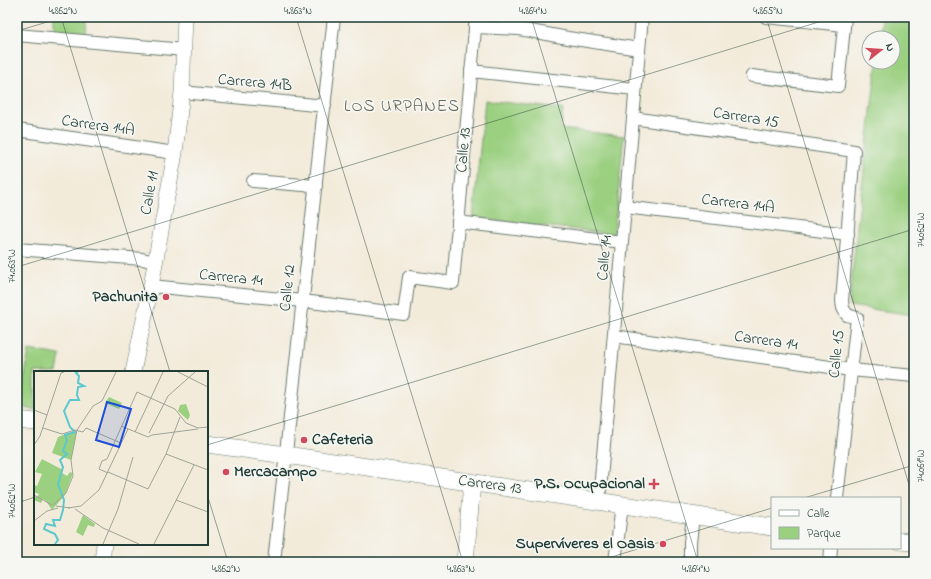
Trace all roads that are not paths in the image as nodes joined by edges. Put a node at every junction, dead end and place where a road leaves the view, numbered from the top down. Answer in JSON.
{"nodes":[{"id":1,"x":185,"y":17,"type":"edge"},
{"id":2,"x":334,"y":17,"type":"edge"},
{"id":3,"x":642,"y":17,"type":"edge"},
{"id":4,"x":766,"y":17,"type":"edge"},
{"id":5,"x":844,"y":21,"type":"edge"},
{"id":6,"x":475,"y":22,"type":"edge"},
{"id":7,"x":17,"y":35,"type":"edge"},
{"id":8,"x":639,"y":49,"type":"junction"},
{"id":9,"x":184,"y":50,"type":"junction"},
{"id":10,"x":471,"y":71,"type":"junction"},
{"id":11,"x":752,"y":76,"type":"dead end"},
{"id":12,"x":635,"y":90,"type":"junction"},
{"id":13,"x":182,"y":92,"type":"junction"},
{"id":14,"x":325,"y":106,"type":"junction"},
{"id":15,"x":633,"y":118,"type":"junction"},
{"id":16,"x":17,"y":130,"type":"edge"},
{"id":17,"x":854,"y":151,"type":"joint"},
{"id":18,"x":175,"y":153,"type":"junction"},
{"id":19,"x":253,"y":180,"type":"dead end"},
{"id":20,"x":316,"y":186,"type":"junction"},
{"id":21,"x":625,"y":207,"type":"junction"},
{"id":22,"x":458,"y":222,"type":"junction"},
{"id":23,"x":848,"y":234,"type":"junction"},
{"id":24,"x":622,"y":242,"type":"junction"},
{"id":25,"x":17,"y":249,"type":"edge"},
{"id":26,"x":156,"y":262,"type":"junction"},
{"id":27,"x":151,"y":286,"type":"junction"},
{"id":28,"x":303,"y":301,"type":"junction"},
{"id":29,"x":404,"y":314,"type":"joint"},
{"id":30,"x":614,"y":336,"type":"junction"},
{"id":31,"x":851,"y":370,"type":"junction"},
{"id":32,"x":132,"y":371,"type":"edge"},
{"id":33,"x":914,"y":376,"type":"edge"},
{"id":34,"x":17,"y":420,"type":"edge"},
{"id":35,"x":34,"y":422,"type":"edge"},
{"id":36,"x":208,"y":444,"type":"edge"},
{"id":37,"x":286,"y":455,"type":"junction"},
{"id":38,"x":472,"y":483,"type":"junction"},
{"id":39,"x":837,"y":497,"type":"edge"},
{"id":40,"x":600,"y":501,"type":"junction"},
{"id":41,"x":622,"y":504,"type":"junction"},
{"id":42,"x":693,"y":515,"type":"junction"},
{"id":43,"x":771,"y":526,"type":"edge"},
{"id":44,"x":901,"y":541,"type":"edge"},
{"id":45,"x":914,"y":542,"type":"edge"},
{"id":46,"x":104,"y":545,"type":"edge"},
{"id":47,"x":831,"y":549,"type":"edge"},
{"id":48,"x":102,"y":562,"type":"edge"},
{"id":49,"x":274,"y":562,"type":"edge"},
{"id":50,"x":465,"y":562,"type":"edge"},
{"id":51,"x":615,"y":562,"type":"edge"},
{"id":52,"x":690,"y":562,"type":"edge"},
{"id":53,"x":830,"y":562,"type":"edge"}],
"edges":[{"from":1,"to":9,"type":"street","name":"Calle 11"},
{"from":2,"to":14,"type":"street","name":"Calle 12"},
{"from":3,"to":8,"type":"street","name":"Calle 14"},
{"from":4,"to":5,"type":"street"},
{"from":5,"to":11,"type":"street"},
{"from":6,"to":8,"type":"street"},
{"from":6,"to":10,"type":"street","name":"Calle 13"},
{"from":7,"to":9,"type":"street"},
{"from":8,"to":12,"type":"street","name":"Calle 14"},
{"from":9,"to":13,"type":"street","name":"Calle 11"},
{"from":10,"to":12,"type":"street"},
{"from":10,"to":22,"type":"street","name":"Calle 13"},
{"from":12,"to":15,"type":"street","name":"Calle 14"},
{"from":13,"to":14,"type":"street","name":"Carrera 14B"},
{"from":13,"to":18,"type":"street","name":"Calle 11"},
{"from":14,"to":20,"type":"street","name":"Calle 12"},
{"from":15,"to":17,"type":"street","name":"Carrera 15"},
{"from":15,"to":21,"type":"street","name":"Calle 14"},
{"from":16,"to":18,"type":"street","name":"Carrera 14A"},
{"from":17,"to":23,"type":"street","name":"Calle 15"},
{"from":18,"to":26,"type":"street","name":"Calle 11"},
{"from":19,"to":20,"type":"street"},
{"from":20,"to":28,"type":"street","name":"Calle 12"},
{"from":21,"to":23,"type":"street","name":"Carrera 14A"},
{"from":21,"to":24,"type":"street","name":"Calle 14"},
{"from":22,"to":24,"type":"street"},
{"from":22,"to":29,"type":"street","name":"Calle 13"},
{"from":23,"to":31,"type":"street","name":"Calle 15"},
{"from":24,"to":30,"type":"street","name":"Calle 14"},
{"from":25,"to":26,"type":"street"},
{"from":26,"to":27,"type":"street","name":"Calle 11"},
{"from":27,"to":28,"type":"street","name":"Carrera 14"},
{"from":27,"to":32,"type":"street","name":"Calle 11"},
{"from":28,"to":29,"type":"street","name":"Carrera 14"},
{"from":28,"to":37,"type":"street","name":"Calle 12"},
{"from":30,"to":31,"type":"street","name":"Carrera 14"},
{"from":30,"to":40,"type":"street","name":"Calle 14"},
{"from":31,"to":33,"type":"street","name":"Carrera 14"},
{"from":31,"to":39,"type":"street","name":"Calle 15"},
{"from":34,"to":35,"type":"main road"},
{"from":36,"to":37,"type":"main road","name":"Carrera 13"},
{"from":37,"to":38,"type":"main road","name":"Carrera 13"},
{"from":37,"to":49,"type":"street","name":"Calle 12"},
{"from":38,"to":40,"type":"main road","name":"Carrera 13"},
{"from":38,"to":50,"type":"main road"},
{"from":40,"to":41,"type":"main road","name":"Carrera 13"},
{"from":41,"to":42,"type":"main road","name":"Carrera 13"},
{"from":41,"to":51,"type":"street"},
{"from":42,"to":43,"type":"main road","name":"Carrera 13"},
{"from":42,"to":52,"type":"street"},
{"from":44,"to":45,"type":"main road"},
{"from":46,"to":48,"type":"street"},
{"from":47,"to":53,"type":"street"}]}
